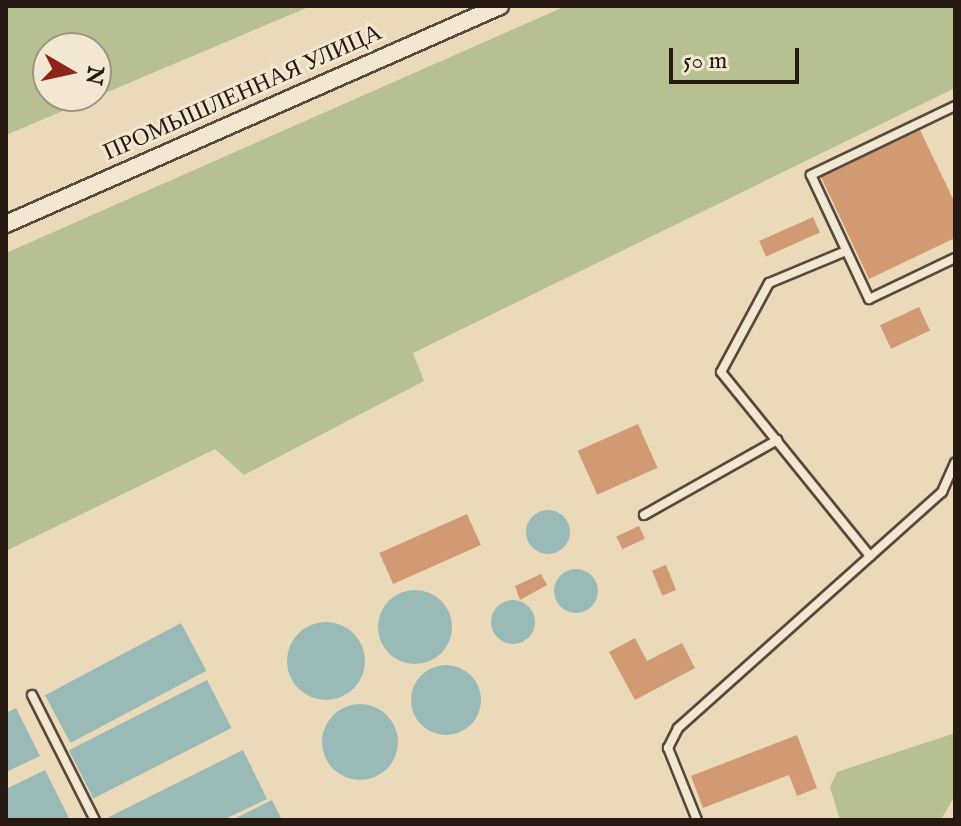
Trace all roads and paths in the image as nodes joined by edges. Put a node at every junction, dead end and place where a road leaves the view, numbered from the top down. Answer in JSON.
{"nodes":[{"id":1,"x":500,"y":6,"type":"edge"},
{"id":2,"x":955,"y":106,"type":"edge"},
{"id":3,"x":6,"y":224,"type":"edge"},
{"id":4,"x":846,"y":251,"type":"junction"},
{"id":5,"x":955,"y":258,"type":"edge"},
{"id":6,"x":777,"y":440,"type":"junction"},
{"id":7,"x":955,"y":463,"type":"edge"},
{"id":8,"x":644,"y":515,"type":"dead end"},
{"id":9,"x":870,"y":556,"type":"junction"},
{"id":10,"x":32,"y":695,"type":"dead end"},
{"id":11,"x":95,"y":820,"type":"edge"},
{"id":12,"x":697,"y":820,"type":"edge"}],
"edges":[{"from":1,"to":3,"type":"street","name":"ПРОМЫШЛЕННАЯ УЛИЦА"},
{"from":2,"to":4,"type":"lane"},
{"from":4,"to":5,"type":"lane"},
{"from":4,"to":6,"type":"lane"},
{"from":6,"to":8,"type":"lane"},
{"from":6,"to":9,"type":"lane"},
{"from":7,"to":9,"type":"lane"},
{"from":9,"to":12,"type":"lane"},
{"from":10,"to":11,"type":"lane"}]}
